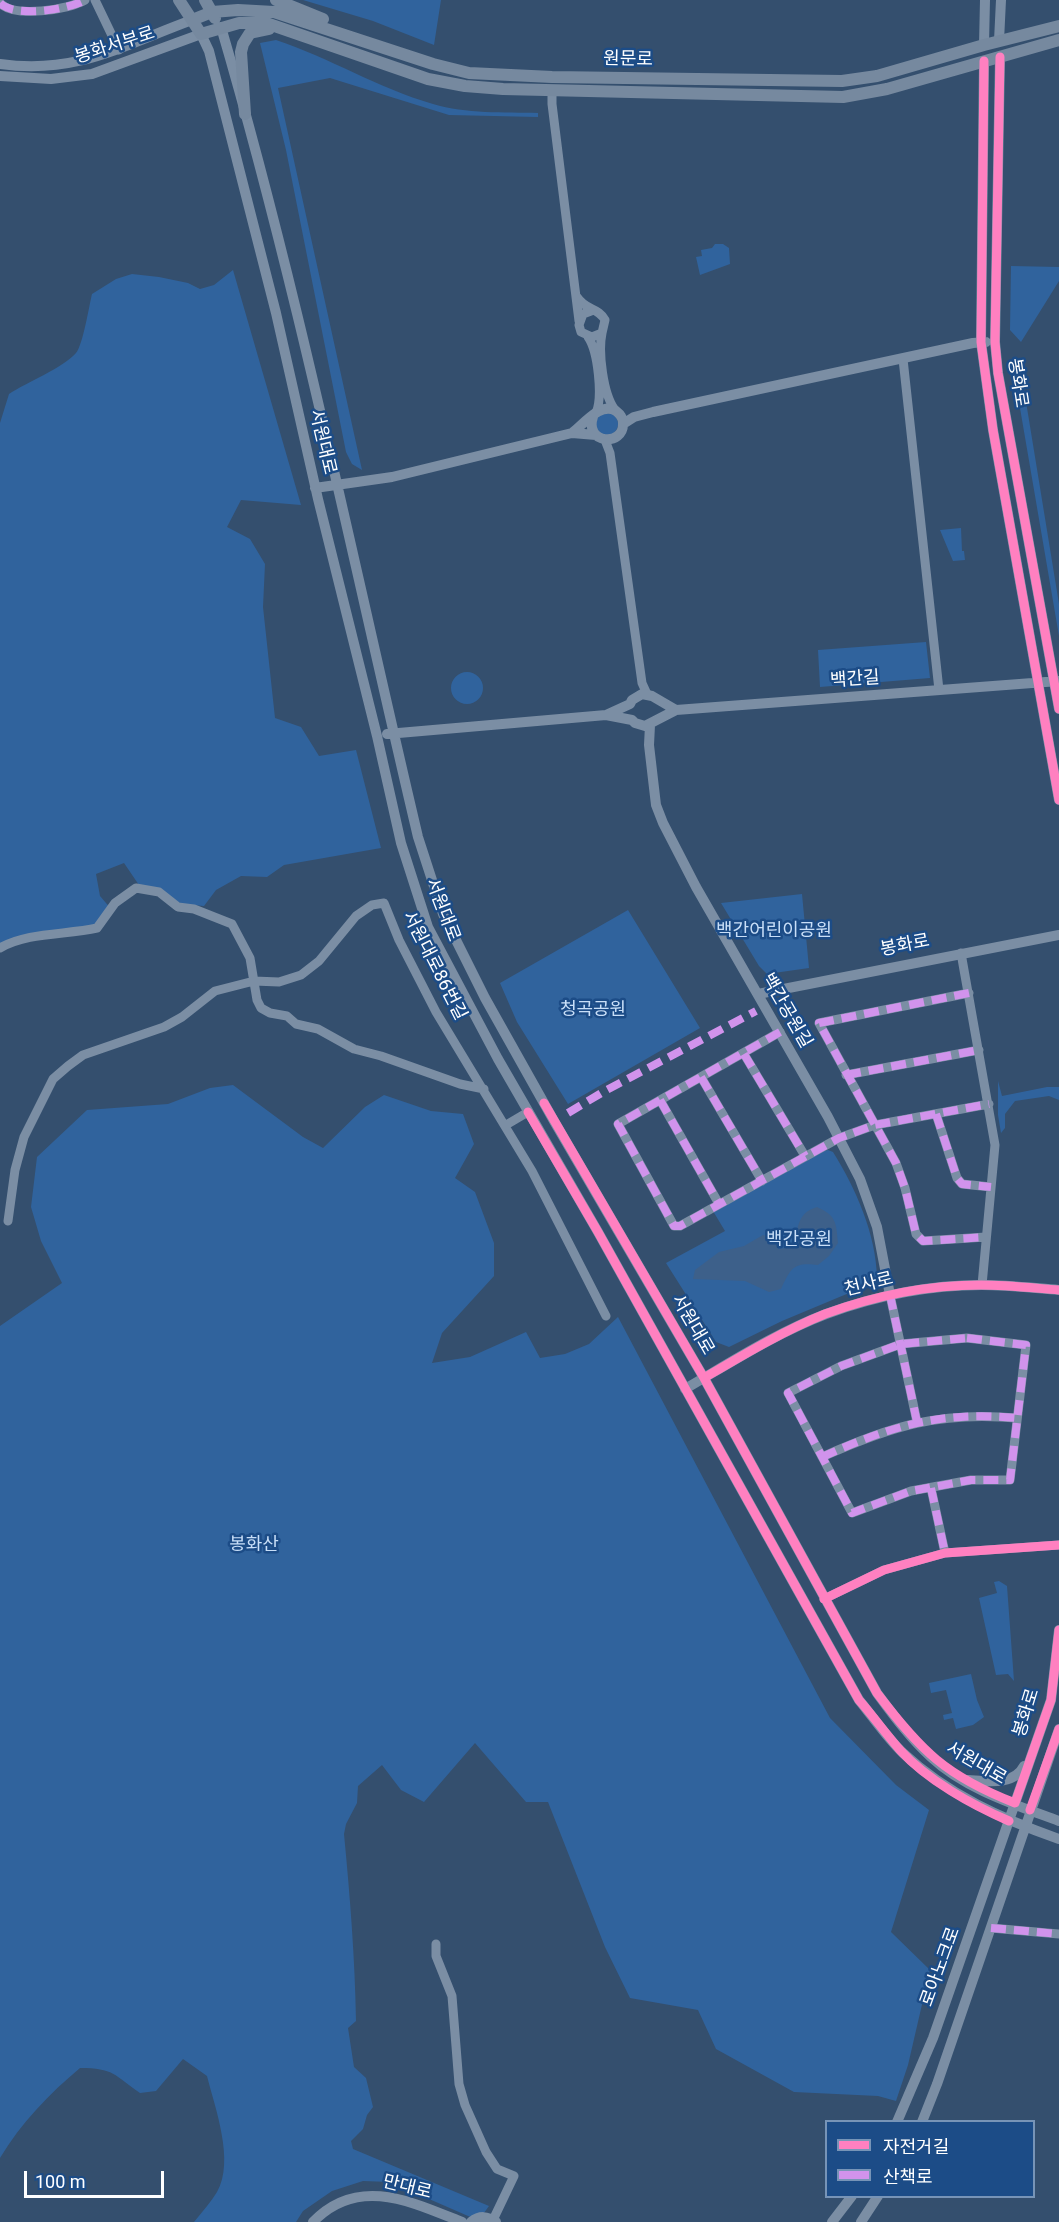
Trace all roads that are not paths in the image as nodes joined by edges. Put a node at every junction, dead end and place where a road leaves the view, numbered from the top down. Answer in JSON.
{"nodes":[{"id":1,"x":85,"y":0,"type":"edge"},
{"id":2,"x":94,"y":0,"type":"edge"},
{"id":3,"x":179,"y":0,"type":"edge"},
{"id":4,"x":205,"y":0,"type":"edge"},
{"id":5,"x":276,"y":0,"type":"edge"},
{"id":6,"x":985,"y":0,"type":"edge"},
{"id":7,"x":1001,"y":0,"type":"edge"},
{"id":8,"x":0,"y":3,"type":"edge"},
{"id":9,"x":212,"y":12,"type":"junction"},
{"id":10,"x":192,"y":20,"type":"junction"},
{"id":11,"x":1059,"y":26,"type":"edge"},
{"id":12,"x":220,"y":27,"type":"junction"},
{"id":13,"x":291,"y":31,"type":"junction"},
{"id":14,"x":201,"y":34,"type":"junction"},
{"id":15,"x":1059,"y":40,"type":"edge"},
{"id":16,"x":999,"y":41,"type":"junction"},
{"id":17,"x":984,"y":45,"type":"junction"},
{"id":18,"x":119,"y":50,"type":"junction"},
{"id":19,"x":1000,"y":57,"type":"junction"},
{"id":20,"x":984,"y":62,"type":"junction"},
{"id":21,"x":0,"y":64,"type":"edge"},
{"id":22,"x":433,"y":64,"type":"junction"},
{"id":23,"x":0,"y":76,"type":"edge"},
{"id":24,"x":552,"y":77,"type":"junction"},
{"id":25,"x":552,"y":90,"type":"junction"},
{"id":26,"x":245,"y":114,"type":"junction"},
{"id":27,"x":575,"y":289,"type":"junction"},
{"id":28,"x":591,"y":310,"type":"junction"},
{"id":29,"x":579,"y":321,"type":"junction"},
{"id":30,"x":602,"y":333,"type":"junction"},
{"id":31,"x":588,"y":337,"type":"junction"},
{"id":32,"x":981,"y":342,"type":"junction"},
{"id":33,"x":995,"y":342,"type":"junction"},
{"id":34,"x":903,"y":359,"type":"junction"},
{"id":35,"x":594,"y":415,"type":"junction"},
{"id":36,"x":619,"y":416,"type":"junction"},
{"id":37,"x":572,"y":433,"type":"junction"},
{"id":38,"x":605,"y":438,"type":"junction"},
{"id":39,"x":337,"y":485,"type":"junction"},
{"id":40,"x":315,"y":488,"type":"junction"},
{"id":41,"x":1056,"y":681,"type":"edge"},
{"id":42,"x":1037,"y":683,"type":"junction"},
{"id":43,"x":939,"y":690,"type":"junction"},
{"id":44,"x":642,"y":698,"type":"junction"},
{"id":45,"x":1059,"y":709,"type":"edge"},
{"id":46,"x":676,"y":710,"type":"junction"},
{"id":47,"x":606,"y":715,"type":"junction"},
{"id":48,"x":645,"y":722,"type":"junction"},
{"id":49,"x":393,"y":733,"type":"junction"},
{"id":50,"x":377,"y":736,"type":"junction"},
{"id":51,"x":1059,"y":801,"type":"edge"},
{"id":52,"x":1059,"y":935,"type":"edge"},
{"id":53,"x":0,"y":948,"type":"edge"},
{"id":54,"x":961,"y":953,"type":"junction"},
{"id":55,"x":254,"y":981,"type":"junction"},
{"id":56,"x":969,"y":993,"type":"junction"},
{"id":57,"x":758,"y":994,"type":"junction"},
{"id":58,"x":780,"y":1032,"type":"junction"},
{"id":59,"x":979,"y":1050,"type":"junction"},
{"id":60,"x":744,"y":1054,"type":"junction"},
{"id":61,"x":846,"y":1075,"type":"junction"},
{"id":62,"x":701,"y":1077,"type":"junction"},
{"id":63,"x":484,"y":1089,"type":"junction"},
{"id":64,"x":660,"y":1100,"type":"junction"},
{"id":65,"x":544,"y":1103,"type":"junction"},
{"id":66,"x":989,"y":1104,"type":"junction"},
{"id":67,"x":528,"y":1112,"type":"junction"},
{"id":68,"x":936,"y":1114,"type":"junction"},
{"id":69,"x":506,"y":1125,"type":"junction"},
{"id":70,"x":875,"y":1125,"type":"junction"},
{"id":71,"x":839,"y":1138,"type":"junction"},
{"id":72,"x":805,"y":1156,"type":"junction"},
{"id":73,"x":762,"y":1181,"type":"junction"},
{"id":74,"x":991,"y":1187,"type":"junction"},
{"id":75,"x":719,"y":1203,"type":"junction"},
{"id":76,"x":8,"y":1221,"type":"dead end"},
{"id":77,"x":986,"y":1237,"type":"junction"},
{"id":78,"x":982,"y":1285,"type":"junction"},
{"id":79,"x":1059,"y":1290,"type":"edge"},
{"id":80,"x":890,"y":1295,"type":"junction"},
{"id":81,"x":606,"y":1316,"type":"dead end"},
{"id":82,"x":901,"y":1344,"type":"junction"},
{"id":83,"x":704,"y":1378,"type":"junction"},
{"id":84,"x":685,"y":1389,"type":"junction"},
{"id":85,"x":1017,"y":1418,"type":"junction"},
{"id":86,"x":917,"y":1422,"type":"junction"},
{"id":87,"x":822,"y":1458,"type":"junction"},
{"id":88,"x":930,"y":1488,"type":"junction"},
{"id":89,"x":1059,"y":1545,"type":"edge"},
{"id":90,"x":945,"y":1553,"type":"junction"},
{"id":91,"x":824,"y":1599,"type":"junction"},
{"id":92,"x":1059,"y":1630,"type":"edge"},
{"id":93,"x":1059,"y":1729,"type":"edge"},
{"id":94,"x":1034,"y":1747,"type":"junction"},
{"id":95,"x":961,"y":1779,"type":"junction"},
{"id":96,"x":1015,"y":1803,"type":"junction"},
{"id":97,"x":1030,"y":1810,"type":"junction"},
{"id":98,"x":1009,"y":1821,"type":"junction"},
{"id":99,"x":1059,"y":1821,"type":"edge"},
{"id":100,"x":1025,"y":1826,"type":"junction"},
{"id":101,"x":1059,"y":1839,"type":"edge"},
{"id":102,"x":991,"y":1928,"type":"junction"},
{"id":103,"x":1059,"y":1934,"type":"edge"},
{"id":104,"x":436,"y":1944,"type":"dead end"},
{"id":105,"x":933,"y":2038,"type":"junction"},
{"id":106,"x":952,"y":2042,"type":"junction"},
{"id":107,"x":897,"y":2120,"type":"edge"},
{"id":108,"x":922,"y":2120,"type":"edge"},
{"id":109,"x":850,"y":2198,"type":"edge"},
{"id":110,"x":877,"y":2198,"type":"edge"},
{"id":111,"x":494,"y":2221,"type":"edge"},
{"id":112,"x":313,"y":2222,"type":"edge"},
{"id":113,"x":462,"y":2222,"type":"edge"},
{"id":114,"x":471,"y":2222,"type":"edge"},
{"id":115,"x":832,"y":2222,"type":"edge"},
{"id":116,"x":861,"y":2222,"type":"edge"}],
"edges":[{"from":1,"to":8,"type":"street"},
{"from":2,"to":18,"type":"street"},
{"from":3,"to":10,"type":"main road"},
{"from":4,"to":9,"type":"main road"},
{"from":5,"to":22,"type":"main road"},
{"from":6,"to":17,"type":"street","name":"봉화로"},
{"from":7,"to":16,"type":"street"},
{"from":9,"to":10,"type":"main road","name":"원문로"},
{"from":9,"to":12,"type":"main road"},
{"from":9,"to":22,"type":"main road","name":"원문로"},
{"from":10,"to":14,"type":"main road"},
{"from":10,"to":18,"type":"street","name":"봉화서부로"},
{"from":11,"to":16,"type":"main road","name":"원문로"},
{"from":12,"to":13,"type":"main road","name":"원문로"},
{"from":12,"to":14,"type":"main road","name":"원문로"},
{"from":12,"to":26,"type":"street","name":"서원대로"},
{"from":13,"to":25,"type":"main road","name":"원문로"},
{"from":13,"to":26,"type":"main road"},
{"from":14,"to":23,"type":"street","name":"봉화서부로"},
{"from":14,"to":40,"type":"street","name":"서원대로"},
{"from":15,"to":19,"type":"main road","name":"원문로"},
{"from":16,"to":17,"type":"main road","name":"원문로"},
{"from":16,"to":19,"type":"main road"},
{"from":17,"to":20,"type":"main road","name":"봉화로"},
{"from":17,"to":24,"type":"main road","name":"원문로"},
{"from":18,"to":21,"type":"street","name":"봉화서부로"},
{"from":19,"to":20,"type":"main road","name":"원문로"},
{"from":19,"to":33,"type":"street","name":"봉화로"},
{"from":20,"to":25,"type":"main road","name":"원문로"},
{"from":20,"to":32,"type":"street","name":"봉화로"},
{"from":22,"to":24,"type":"main road","name":"원문로"},
{"from":24,"to":25,"type":"main road"},
{"from":25,"to":27,"type":"street"},
{"from":26,"to":39,"type":"street","name":"서원대로"},
{"from":27,"to":28,"type":"street"},
{"from":27,"to":29,"type":"street"},
{"from":28,"to":29,"type":"street"},
{"from":28,"to":30,"type":"street"},
{"from":29,"to":31,"type":"street"},
{"from":30,"to":31,"type":"street"},
{"from":30,"to":36,"type":"street"},
{"from":31,"to":35,"type":"street"},
{"from":32,"to":33,"type":"street"},
{"from":32,"to":34,"type":"street"},
{"from":32,"to":42,"type":"street","name":"봉화로"},
{"from":33,"to":41,"type":"street","name":"봉화로"},
{"from":34,"to":36,"type":"street"},
{"from":34,"to":43,"type":"street"},
{"from":35,"to":36,"type":"street"},
{"from":35,"to":37,"type":"street"},
{"from":35,"to":38,"type":"street"},
{"from":36,"to":38,"type":"street"},
{"from":37,"to":38,"type":"street"},
{"from":37,"to":39,"type":"street","name":"서원대로"},
{"from":38,"to":44,"type":"street"},
{"from":39,"to":40,"type":"street"},
{"from":39,"to":49,"type":"street","name":"서원대로"},
{"from":40,"to":50,"type":"street","name":"서원대로"},
{"from":41,"to":42,"type":"street","name":"백간길"},
{"from":41,"to":45,"type":"street","name":"봉화로"},
{"from":42,"to":43,"type":"street","name":"백간길"},
{"from":42,"to":51,"type":"street","name":"봉화로"},
{"from":43,"to":46,"type":"street","name":"백간길"},
{"from":44,"to":46,"type":"street"},
{"from":44,"to":47,"type":"street"},
{"from":44,"to":48,"type":"street"},
{"from":44,"to":48,"type":"street"},
{"from":46,"to":48,"type":"street"},
{"from":47,"to":48,"type":"street"},
{"from":47,"to":49,"type":"street"},
{"from":48,"to":57,"type":"street","name":"백간공원길"},
{"from":49,"to":50,"type":"street"},
{"from":49,"to":65,"type":"street","name":"서원대로"},
{"from":50,"to":67,"type":"street","name":"서원대로"},
{"from":52,"to":54,"type":"street","name":"봉화로"},
{"from":53,"to":55,"type":"street"},
{"from":54,"to":56,"type":"street"},
{"from":54,"to":57,"type":"street","name":"봉화로"},
{"from":55,"to":63,"type":"street"},
{"from":55,"to":63,"type":"street","name":"서원대로86번길"},
{"from":55,"to":76,"type":"street","name":"서원대로86번길"},
{"from":56,"to":59,"type":"street"},
{"from":56,"to":61,"type":"street"},
{"from":57,"to":58,"type":"street","name":"백간공원길"},
{"from":58,"to":60,"type":"street"},
{"from":58,"to":71,"type":"street","name":"백간공원길"},
{"from":59,"to":61,"type":"street"},
{"from":59,"to":66,"type":"street"},
{"from":60,"to":62,"type":"street"},
{"from":60,"to":72,"type":"street"},
{"from":61,"to":70,"type":"street"},
{"from":62,"to":64,"type":"street"},
{"from":62,"to":73,"type":"street"},
{"from":63,"to":69,"type":"street","name":"서원대로86번길"},
{"from":64,"to":75,"type":"street"},
{"from":64,"to":75,"type":"street"},
{"from":65,"to":67,"type":"street"},
{"from":65,"to":83,"type":"street","name":"서원대로"},
{"from":66,"to":68,"type":"street"},
{"from":66,"to":74,"type":"street"},
{"from":67,"to":69,"type":"street"},
{"from":67,"to":84,"type":"street","name":"서원대로"},
{"from":68,"to":70,"type":"street"},
{"from":68,"to":74,"type":"street"},
{"from":69,"to":81,"type":"street","name":"서원대로86번길"},
{"from":70,"to":71,"type":"street"},
{"from":70,"to":77,"type":"street"},
{"from":71,"to":72,"type":"street"},
{"from":71,"to":80,"type":"street","name":"백간공원길"},
{"from":72,"to":73,"type":"street"},
{"from":73,"to":75,"type":"street"},
{"from":74,"to":77,"type":"street"},
{"from":77,"to":78,"type":"street"},
{"from":78,"to":79,"type":"street","name":"천사로"},
{"from":78,"to":80,"type":"street","name":"천사로"},
{"from":80,"to":82,"type":"street"},
{"from":80,"to":83,"type":"street","name":"천사로"},
{"from":82,"to":85,"type":"street"},
{"from":82,"to":86,"type":"street"},
{"from":82,"to":87,"type":"street"},
{"from":83,"to":84,"type":"street","name":"천사로"},
{"from":83,"to":91,"type":"street","name":"서원대로"},
{"from":84,"to":98,"type":"street","name":"서원대로"},
{"from":85,"to":86,"type":"street"},
{"from":85,"to":88,"type":"street"},
{"from":86,"to":87,"type":"street"},
{"from":87,"to":88,"type":"street"},
{"from":88,"to":90,"type":"street"},
{"from":89,"to":90,"type":"street"},
{"from":90,"to":91,"type":"street"},
{"from":91,"to":95,"type":"street","name":"서원대로"},
{"from":92,"to":94,"type":"street","name":"봉화로"},
{"from":93,"to":97,"type":"street","name":"봉화로"},
{"from":94,"to":95,"type":"street"},
{"from":94,"to":96,"type":"street","name":"봉화로"},
{"from":95,"to":96,"type":"street","name":"서원대로"},
{"from":96,"to":97,"type":"street","name":"서원대로"},
{"from":96,"to":98,"type":"street","name":"봉화로"},
{"from":97,"to":99,"type":"street"},
{"from":97,"to":100,"type":"street","name":"봉화로"},
{"from":98,"to":100,"type":"street","name":"서원대로"},
{"from":98,"to":105,"type":"street","name":"로아노크로"},
{"from":100,"to":101,"type":"street"},
{"from":100,"to":102,"type":"street","name":"로아노크로"},
{"from":102,"to":103,"type":"street"},
{"from":102,"to":106,"type":"street","name":"로아노크로"},
{"from":104,"to":111,"type":"street"},
{"from":105,"to":106,"type":"street"},
{"from":105,"to":107,"type":"street","name":"로아노크로"},
{"from":106,"to":108,"type":"street","name":"로아노크로"},
{"from":109,"to":115,"type":"street"},
{"from":110,"to":116,"type":"street"},
{"from":111,"to":114,"type":"street"},
{"from":112,"to":113,"type":"street","name":"만대로"}]}
